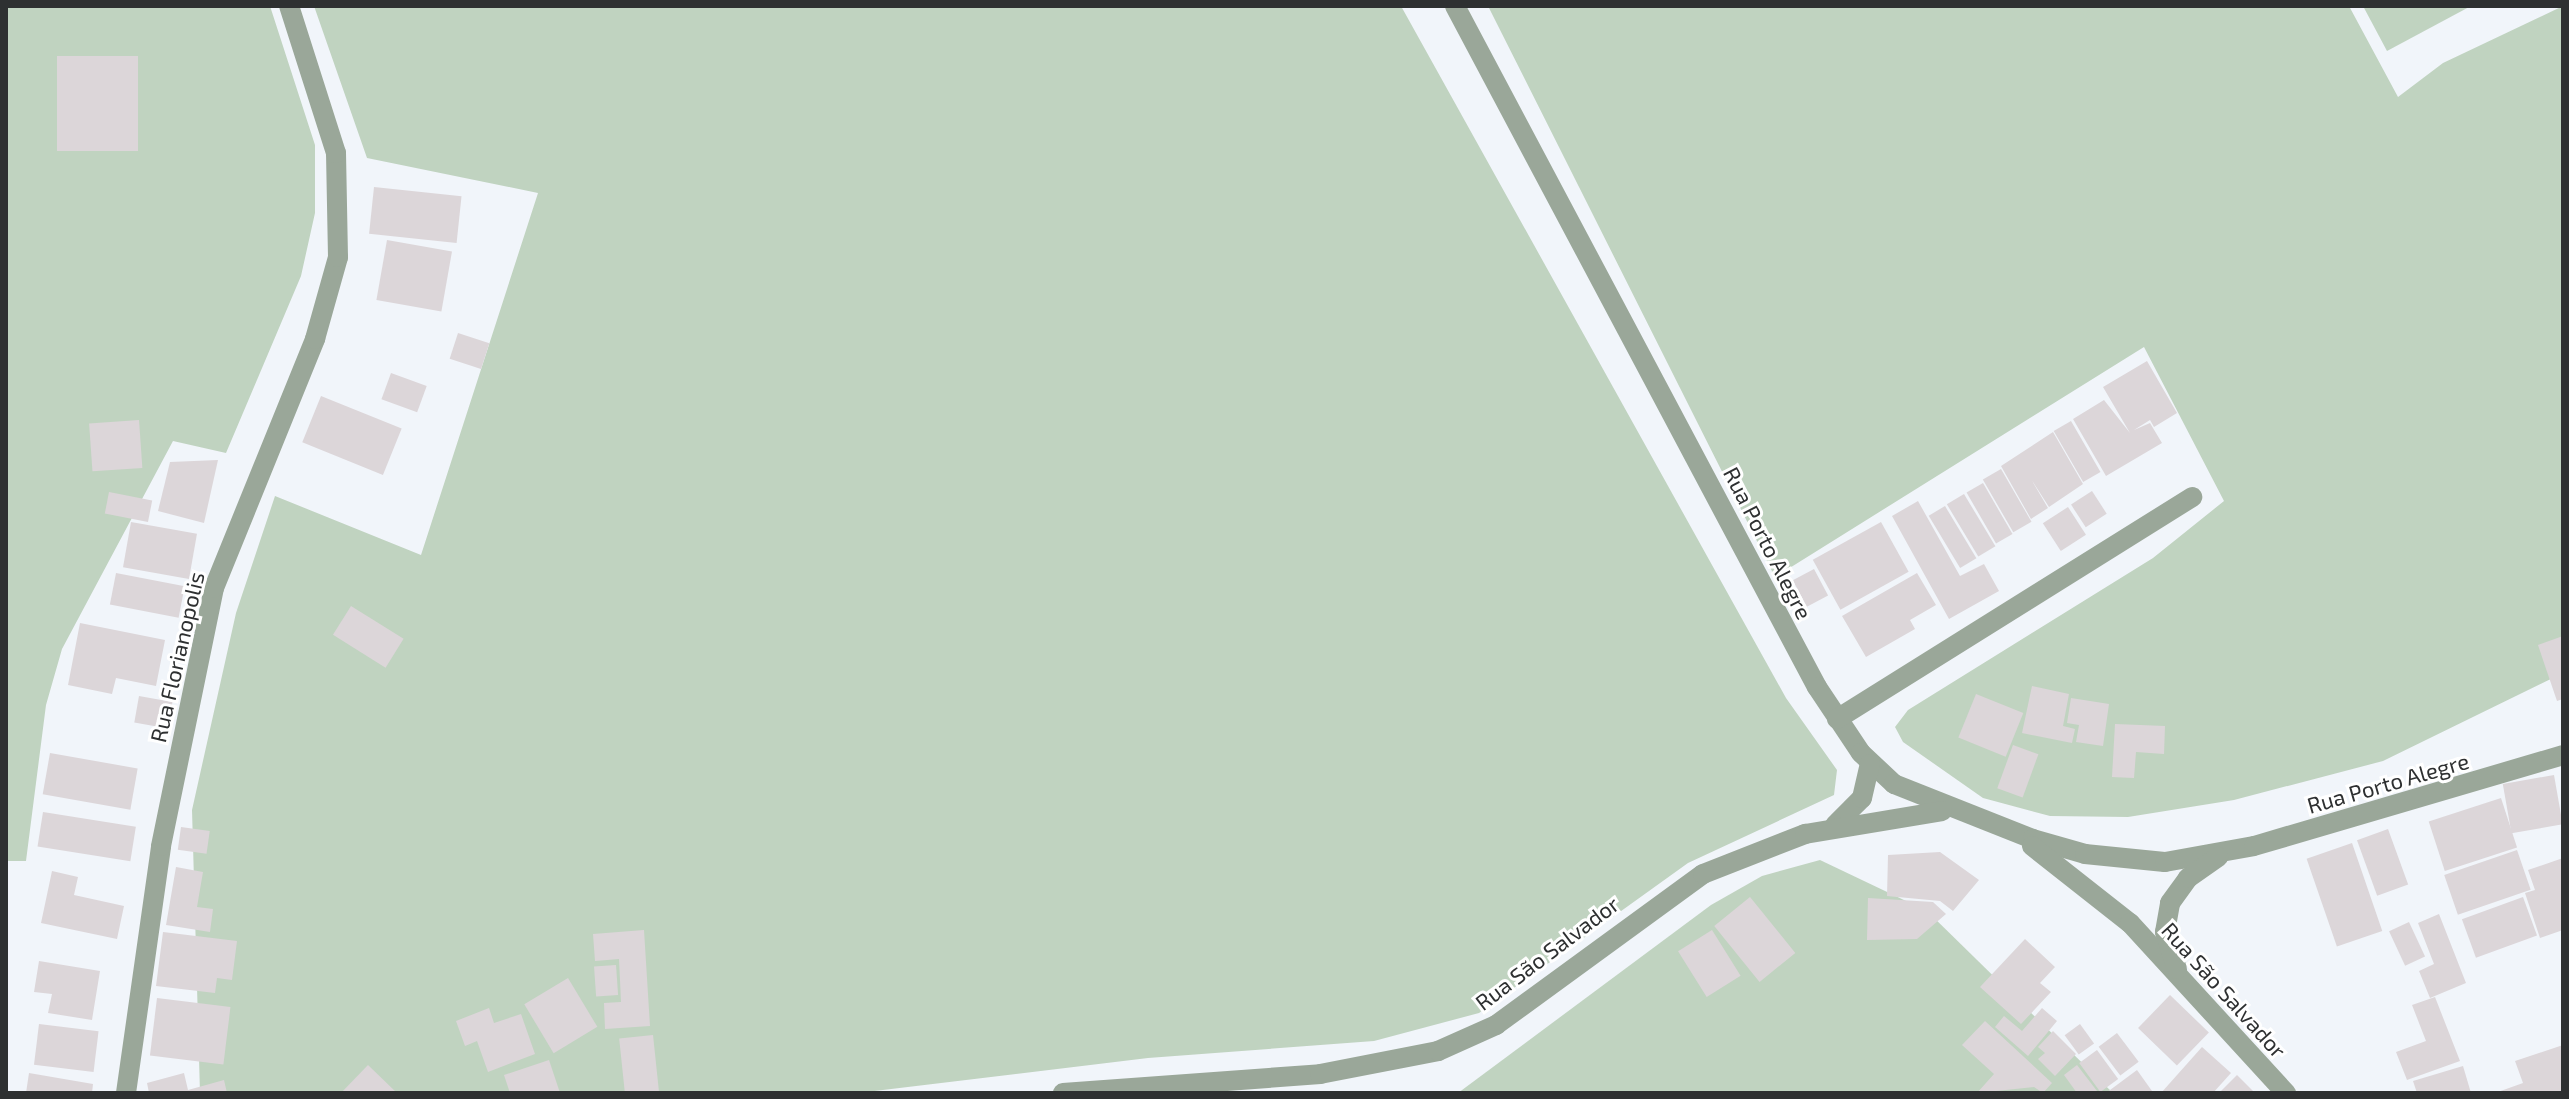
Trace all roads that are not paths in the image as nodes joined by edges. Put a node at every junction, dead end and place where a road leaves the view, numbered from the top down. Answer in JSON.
{"nodes":[{"id":1,"x":289,"y":6,"type":"edge"},
{"id":2,"x":1455,"y":6,"type":"edge"},
{"id":3,"x":2192,"y":497,"type":"dead end"},
{"id":4,"x":1837,"y":719,"type":"junction"},
{"id":5,"x":2563,"y":755,"type":"edge"},
{"id":6,"x":1870,"y":764,"type":"junction"},
{"id":7,"x":1950,"y":811,"type":"junction"},
{"id":8,"x":1831,"y":827,"type":"junction"},
{"id":9,"x":2011,"y":832,"type":"junction"},
{"id":10,"x":2226,"y":853,"type":"junction"},
{"id":11,"x":2179,"y":976,"type":"junction"},
{"id":12,"x":126,"y":1093,"type":"edge"},
{"id":13,"x":1063,"y":1093,"type":"edge"},
{"id":14,"x":2286,"y":1093,"type":"edge"}],
"edges":[{"from":1,"to":12,"type":"street","name":"Rua Florianopolis"},
{"from":2,"to":4,"type":"street","name":"Rua Porto Alegre"},
{"from":3,"to":4,"type":"street"},
{"from":4,"to":6,"type":"street","name":"Rua Porto Alegre"},
{"from":5,"to":10,"type":"street","name":"Rua Porto Alegre"},
{"from":6,"to":7,"type":"street","name":"Rua Porto Alegre"},
{"from":6,"to":8,"type":"street"},
{"from":7,"to":8,"type":"street","name":"Rua São Salvador"},
{"from":7,"to":9,"type":"street","name":"Rua Porto Alegre"},
{"from":8,"to":13,"type":"street","name":"Rua São Salvador"},
{"from":9,"to":10,"type":"street","name":"Rua Porto Alegre"},
{"from":9,"to":11,"type":"street","name":"Rua São Salvador"},
{"from":10,"to":11,"type":"street","name":"Rua Porto Alegre"},
{"from":11,"to":14,"type":"street","name":"Rua São Salvador"}]}
